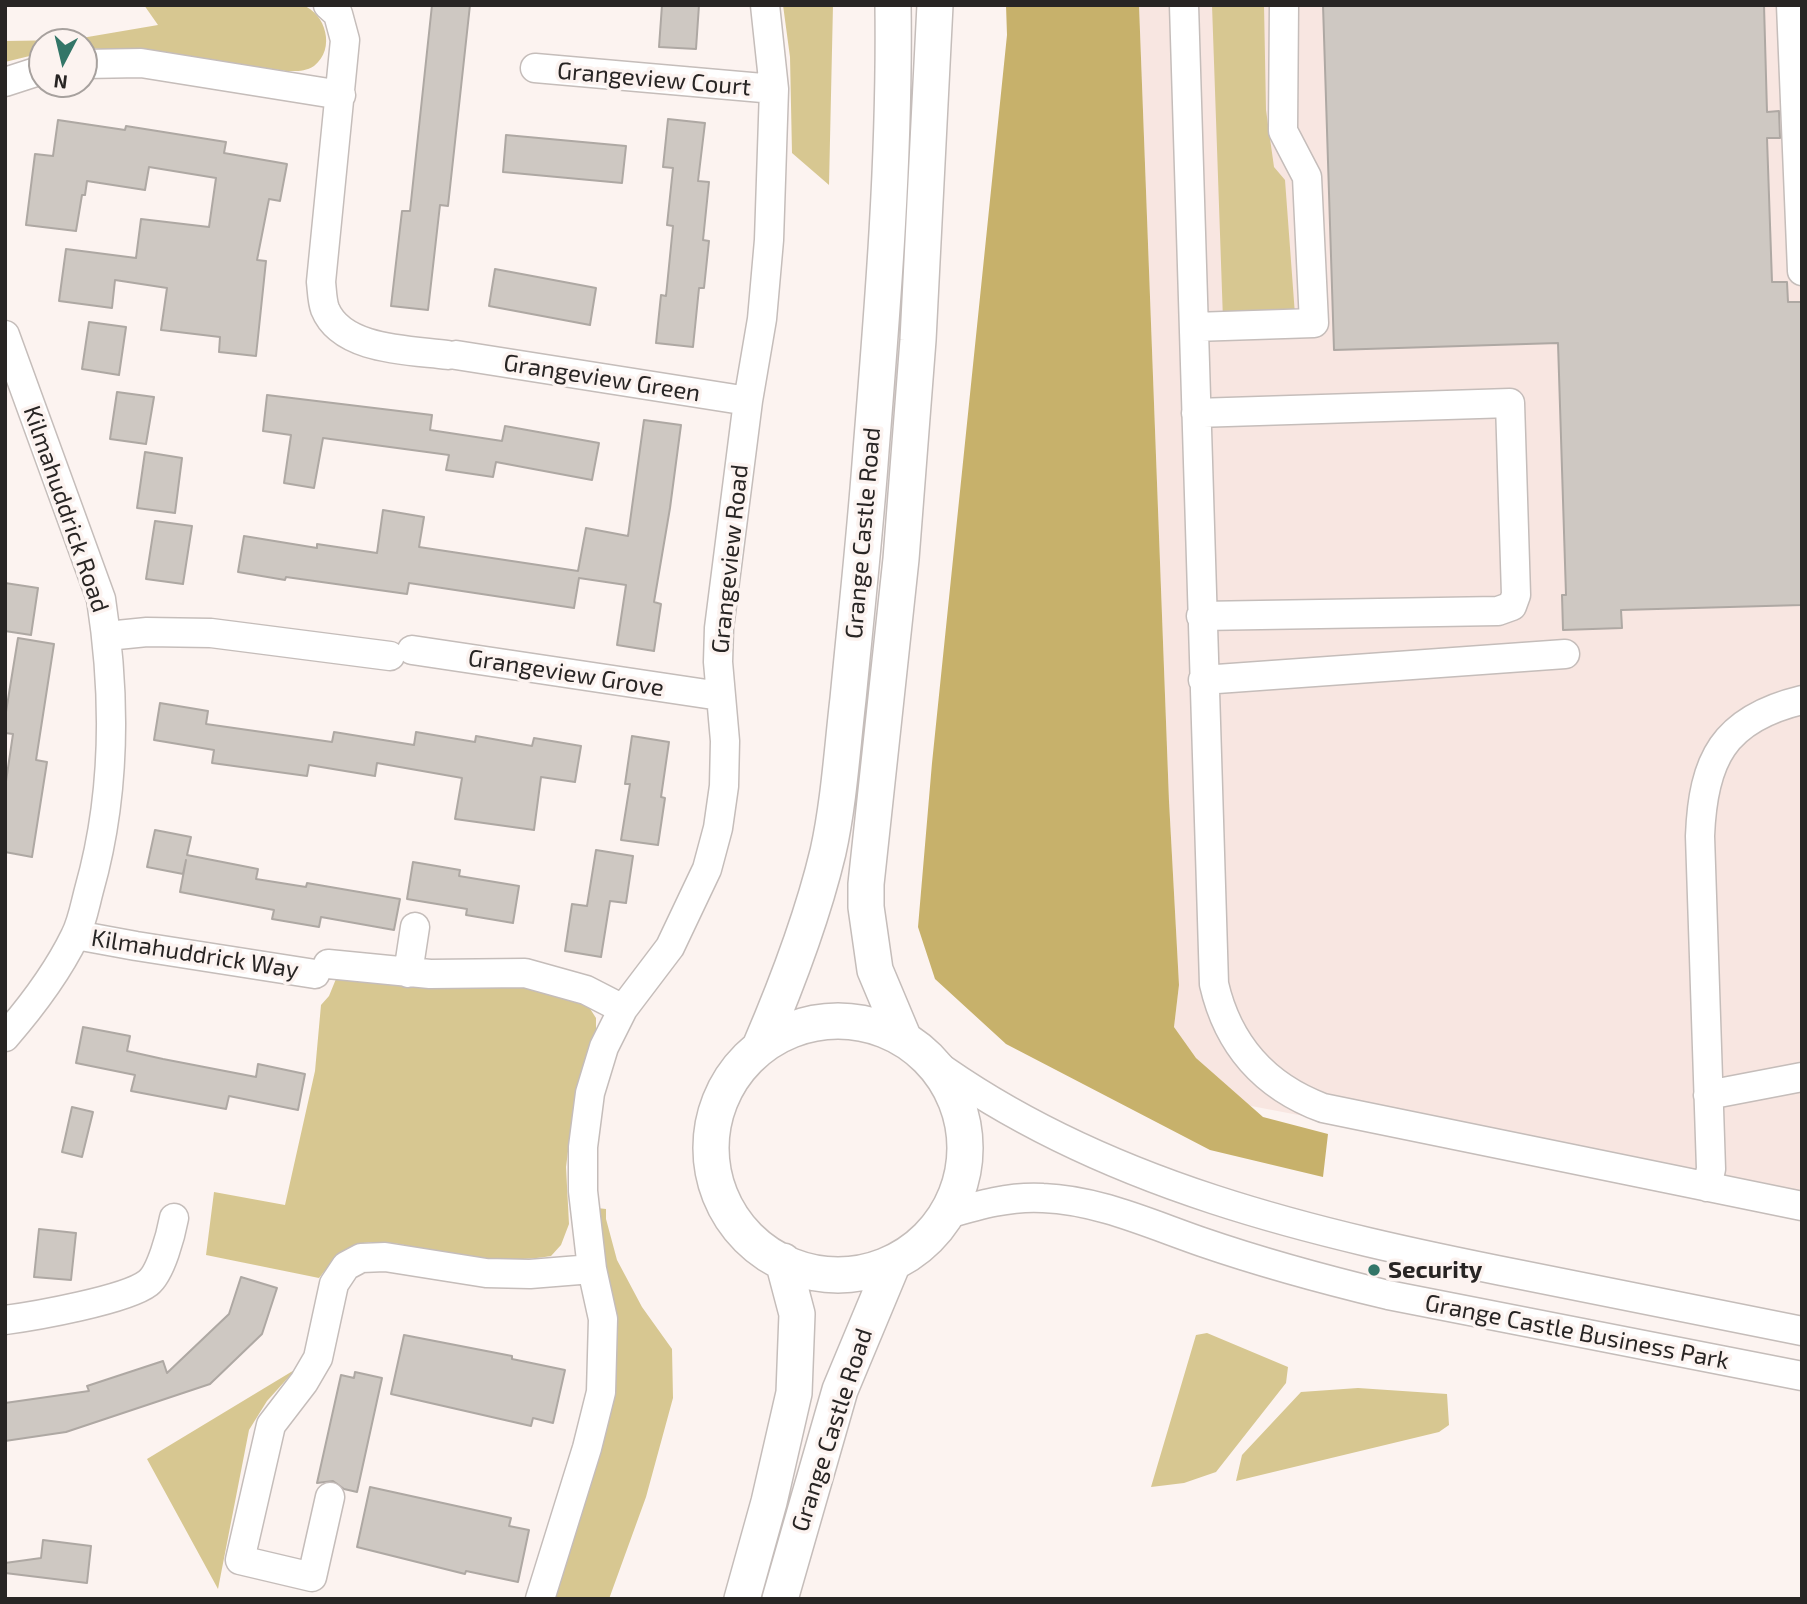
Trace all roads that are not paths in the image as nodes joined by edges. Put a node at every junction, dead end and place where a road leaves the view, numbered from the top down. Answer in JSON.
{"nodes":[{"id":1,"x":328,"y":5,"type":"edge"},
{"id":2,"x":765,"y":5,"type":"edge"},
{"id":3,"x":893,"y":5,"type":"edge"},
{"id":4,"x":935,"y":5,"type":"edge"},
{"id":5,"x":1184,"y":5,"type":"edge"},
{"id":6,"x":1284,"y":5,"type":"edge"},
{"id":7,"x":1791,"y":5,"type":"edge"},
{"id":8,"x":98,"y":64,"type":"edge"},
{"id":9,"x":535,"y":68,"type":"dead end"},
{"id":10,"x":28,"y":75,"type":"edge"},
{"id":11,"x":5,"y":82,"type":"edge"},
{"id":12,"x":774,"y":89,"type":"junction"},
{"id":13,"x":341,"y":95,"type":"junction"},
{"id":14,"x":1799,"y":148,"type":"edge"},
{"id":15,"x":1800,"y":210,"type":"edge"},
{"id":16,"x":1802,"y":271,"type":"edge"},
{"id":17,"x":1194,"y":327,"type":"junction"},
{"id":18,"x":5,"y":335,"type":"edge"},
{"id":19,"x":748,"y":401,"type":"junction"},
{"id":20,"x":1196,"y":413,"type":"junction"},
{"id":21,"x":1201,"y":616,"type":"junction"},
{"id":22,"x":107,"y":636,"type":"junction"},
{"id":23,"x":1565,"y":654,"type":"dead end"},
{"id":24,"x":1203,"y":680,"type":"junction"},
{"id":25,"x":720,"y":696,"type":"junction"},
{"id":26,"x":1802,"y":700,"type":"edge"},
{"id":27,"x":415,"y":927,"type":"dead end"},
{"id":28,"x":76,"y":935,"type":"junction"},
{"id":29,"x":408,"y":973,"type":"junction"},
{"id":30,"x":623,"y":1009,"type":"junction"},
{"id":31,"x":5,"y":1037,"type":"edge"},
{"id":32,"x":760,"y":1047,"type":"junction"},
{"id":33,"x":917,"y":1050,"type":"junction"},
{"id":34,"x":1802,"y":1077,"type":"edge"},
{"id":35,"x":1708,"y":1095,"type":"junction"},
{"id":36,"x":1707,"y":1187,"type":"junction"},
{"id":37,"x":1802,"y":1206,"type":"edge"},
{"id":38,"x":948,"y":1214,"type":"junction"},
{"id":39,"x":174,"y":1218,"type":"dead end"},
{"id":40,"x":783,"y":1261,"type":"junction"},
{"id":41,"x":893,"y":1264,"type":"junction"},
{"id":42,"x":592,"y":1269,"type":"junction"},
{"id":43,"x":5,"y":1320,"type":"edge"},
{"id":44,"x":1802,"y":1331,"type":"edge"},
{"id":45,"x":1802,"y":1376,"type":"edge"},
{"id":46,"x":330,"y":1497,"type":"dead end"},
{"id":47,"x":540,"y":1599,"type":"edge"},
{"id":48,"x":742,"y":1599,"type":"edge"},
{"id":49,"x":780,"y":1599,"type":"edge"}],
"edges":[{"from":1,"to":13,"type":"street","name":"Grangeview Green"},
{"from":2,"to":12,"type":"street","name":"Grangeview Road"},
{"from":3,"to":32,"type":"main road","name":"Grange Castle Road"},
{"from":4,"to":33,"type":"main road","name":"Grange Castle Road"},
{"from":5,"to":17,"type":"street"},
{"from":6,"to":17,"type":"street"},
{"from":7,"to":14,"type":"street"},
{"from":8,"to":13,"type":"street"},
{"from":9,"to":12,"type":"street","name":"Grangeview Court"},
{"from":10,"to":11,"type":"street"},
{"from":12,"to":19,"type":"street","name":"Grangeview Road"},
{"from":13,"to":19,"type":"street","name":"Grangeview Green"},
{"from":14,"to":15,"type":"street"},
{"from":15,"to":16,"type":"street"},
{"from":17,"to":20,"type":"street"},
{"from":18,"to":22,"type":"street","name":"Kilmahuddrick Road"},
{"from":19,"to":25,"type":"street","name":"Grangeview Road"},
{"from":20,"to":21,"type":"street"},
{"from":20,"to":21,"type":"street"},
{"from":21,"to":24,"type":"street"},
{"from":22,"to":25,"type":"street","name":"Grangeview Grove"},
{"from":22,"to":28,"type":"street","name":"Kilmahuddrick Road"},
{"from":23,"to":24,"type":"street"},
{"from":24,"to":36,"type":"street"},
{"from":25,"to":30,"type":"street","name":"Grangeview Road"},
{"from":26,"to":35,"type":"street"},
{"from":27,"to":29,"type":"street"},
{"from":28,"to":29,"type":"street","name":"Kilmahuddrick Way"},
{"from":28,"to":31,"type":"street","name":"Kilmahuddrick Road"},
{"from":29,"to":30,"type":"street","name":"Kilmahuddrick Way"},
{"from":30,"to":42,"type":"street","name":"Grangeview Road"},
{"from":32,"to":33,"type":"main road","name":"Grange Castle Road"},
{"from":32,"to":40,"type":"main road","name":"Grange Castle Road"},
{"from":33,"to":38,"type":"main road","name":"Grange Castle Road"},
{"from":33,"to":44,"type":"street","name":"Grange Castle Business Park"},
{"from":34,"to":35,"type":"street"},
{"from":35,"to":36,"type":"street"},
{"from":36,"to":37,"type":"street"},
{"from":38,"to":41,"type":"main road","name":"Grange Castle Road"},
{"from":38,"to":45,"type":"street","name":"Grange Castle Business Park"},
{"from":39,"to":43,"type":"street"},
{"from":40,"to":41,"type":"main road","name":"Grange Castle Road"},
{"from":40,"to":48,"type":"main road","name":"Grange Castle Road"},
{"from":41,"to":49,"type":"main road","name":"Grange Castle Road"},
{"from":42,"to":46,"type":"street"},
{"from":42,"to":47,"type":"street","name":"Grangeview Road"}]}
